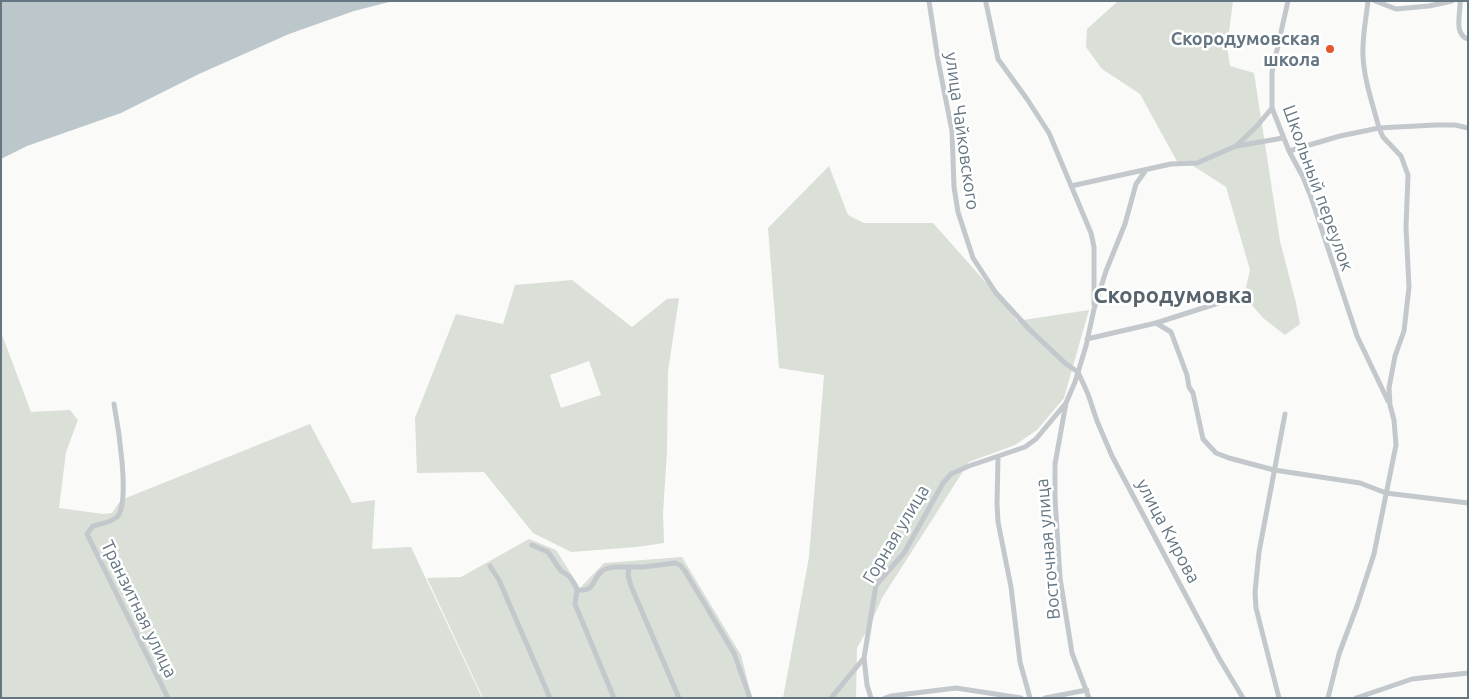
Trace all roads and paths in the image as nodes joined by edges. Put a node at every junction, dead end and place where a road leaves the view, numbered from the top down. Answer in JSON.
{"nodes":[{"id":1,"x":929,"y":1,"type":"edge"},
{"id":2,"x":1288,"y":1,"type":"edge"},
{"id":3,"x":1368,"y":1,"type":"edge"},
{"id":4,"x":1375,"y":1,"type":"edge"},
{"id":5,"x":1452,"y":1,"type":"edge"},
{"id":6,"x":1460,"y":1,"type":"edge"},
{"id":7,"x":986,"y":3,"type":"dead end"},
{"id":8,"x":1468,"y":39,"type":"edge"},
{"id":9,"x":1272,"y":108,"type":"junction"},
{"id":10,"x":1379,"y":128,"type":"junction"},
{"id":11,"x":1468,"y":128,"type":"edge"},
{"id":12,"x":1284,"y":138,"type":"junction"},
{"id":13,"x":1236,"y":146,"type":"junction"},
{"id":14,"x":1289,"y":151,"type":"junction"},
{"id":15,"x":1146,"y":170,"type":"junction"},
{"id":16,"x":1071,"y":186,"type":"junction"},
{"id":17,"x":1231,"y":299,"type":"dead end"},
{"id":18,"x":1094,"y":309,"type":"junction"},
{"id":19,"x":1156,"y":323,"type":"junction"},
{"id":20,"x":1087,"y":339,"type":"junction"},
{"id":21,"x":1078,"y":372,"type":"junction"},
{"id":22,"x":1066,"y":403,"type":"junction"},
{"id":23,"x":114,"y":404,"type":"dead end"},
{"id":24,"x":1390,"y":405,"type":"junction"},
{"id":25,"x":1285,"y":414,"type":"dead end"},
{"id":26,"x":998,"y":457,"type":"junction"},
{"id":27,"x":1274,"y":470,"type":"junction"},
{"id":28,"x":1386,"y":493,"type":"junction"},
{"id":29,"x":1468,"y":503,"type":"edge"},
{"id":30,"x":532,"y":545,"type":"dead end"},
{"id":31,"x":490,"y":566,"type":"dead end"},
{"id":32,"x":628,"y":567,"type":"junction"},
{"id":33,"x":576,"y":590,"type":"junction"},
{"id":34,"x":864,"y":658,"type":"junction"},
{"id":35,"x":1468,"y":673,"type":"edge"},
{"id":36,"x":1087,"y":690,"type":"junction"},
{"id":37,"x":168,"y":698,"type":"edge"},
{"id":38,"x":550,"y":698,"type":"edge"},
{"id":39,"x":614,"y":698,"type":"edge"},
{"id":40,"x":679,"y":698,"type":"edge"},
{"id":41,"x":750,"y":698,"type":"edge"},
{"id":42,"x":832,"y":698,"type":"edge"},
{"id":43,"x":871,"y":698,"type":"edge"},
{"id":44,"x":885,"y":698,"type":"edge"},
{"id":45,"x":1021,"y":698,"type":"edge"},
{"id":46,"x":1030,"y":698,"type":"edge"},
{"id":47,"x":1045,"y":698,"type":"edge"},
{"id":48,"x":1089,"y":698,"type":"edge"},
{"id":49,"x":1243,"y":698,"type":"edge"},
{"id":50,"x":1279,"y":698,"type":"edge"},
{"id":51,"x":1328,"y":698,"type":"edge"},
{"id":52,"x":1356,"y":698,"type":"edge"}],
"edges":[{"from":1,"to":21,"type":"street","name":"улица Чайковского"},
{"from":2,"to":9,"type":"street","name":"Школьный переулок"},
{"from":3,"to":10,"type":"street"},
{"from":4,"to":5,"type":"street"},
{"from":6,"to":8,"type":"street"},
{"from":7,"to":16,"type":"street"},
{"from":9,"to":12,"type":"street","name":"Школьный переулок"},
{"from":9,"to":13,"type":"street"},
{"from":10,"to":11,"type":"street"},
{"from":10,"to":14,"type":"street"},
{"from":10,"to":24,"type":"street"},
{"from":12,"to":13,"type":"street"},
{"from":12,"to":14,"type":"street","name":"Школьный переулок"},
{"from":13,"to":15,"type":"street"},
{"from":14,"to":24,"type":"street","name":"Школьный переулок"},
{"from":15,"to":16,"type":"street"},
{"from":15,"to":18,"type":"street","name":"Горная улица"},
{"from":16,"to":18,"type":"street"},
{"from":17,"to":19,"type":"street"},
{"from":18,"to":20,"type":"street","name":"Горная улица"},
{"from":19,"to":20,"type":"street"},
{"from":19,"to":27,"type":"street"},
{"from":20,"to":21,"type":"street","name":"Горная улица"},
{"from":21,"to":22,"type":"street","name":"Горная улица"},
{"from":21,"to":49,"type":"street","name":"улица Кирова"},
{"from":22,"to":26,"type":"street","name":"Горная улица"},
{"from":22,"to":36,"type":"street","name":"Восточная улица"},
{"from":23,"to":37,"type":"street","name":"Транзитная улица"},
{"from":24,"to":28,"type":"street"},
{"from":25,"to":27,"type":"street"},
{"from":26,"to":34,"type":"street","name":"Горная улица"},
{"from":26,"to":46,"type":"street"},
{"from":27,"to":28,"type":"street"},
{"from":27,"to":50,"type":"street"},
{"from":28,"to":29,"type":"street"},
{"from":28,"to":51,"type":"street"},
{"from":30,"to":33,"type":"street"},
{"from":31,"to":38,"type":"street"},
{"from":32,"to":33,"type":"street"},
{"from":32,"to":40,"type":"street"},
{"from":32,"to":41,"type":"street"},
{"from":33,"to":39,"type":"street"},
{"from":34,"to":42,"type":"street"},
{"from":34,"to":43,"type":"street","name":"Горная улица"},
{"from":35,"to":52,"type":"street"},
{"from":36,"to":47,"type":"street"},
{"from":36,"to":48,"type":"street","name":"Восточная улица"},
{"from":44,"to":45,"type":"street"}]}
